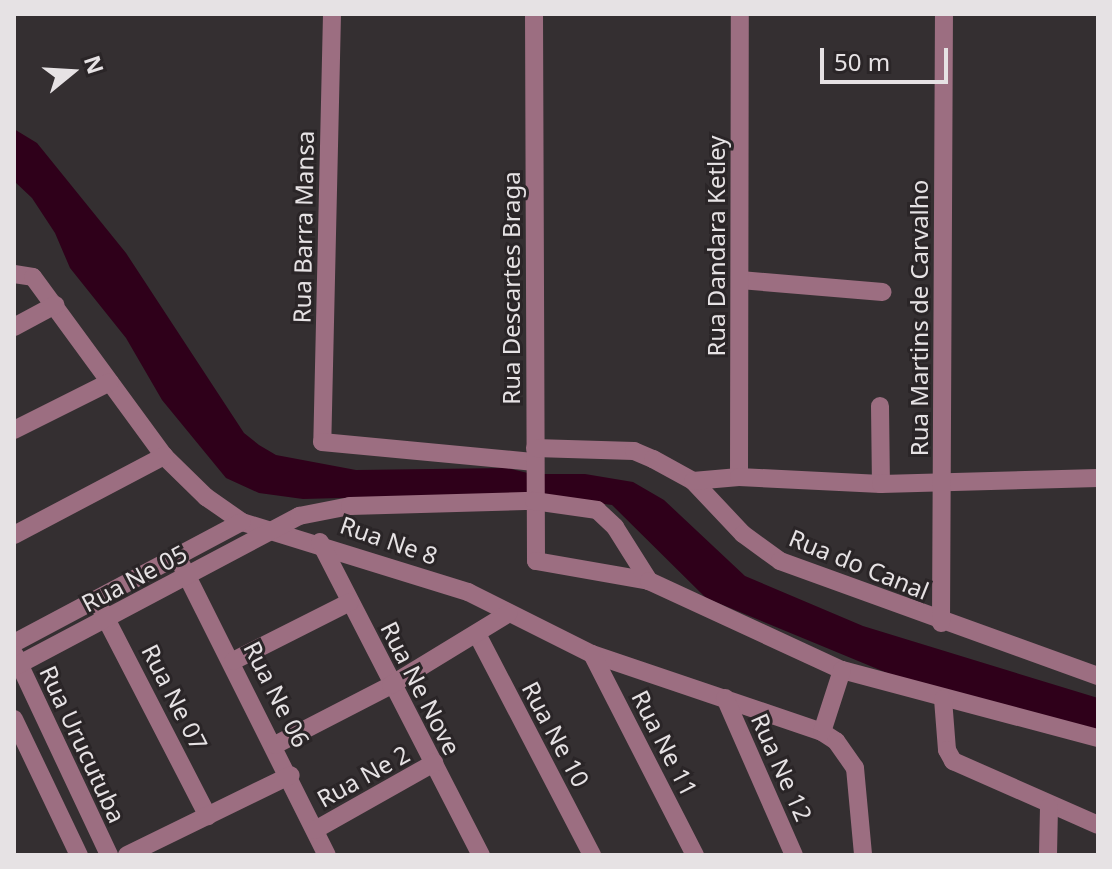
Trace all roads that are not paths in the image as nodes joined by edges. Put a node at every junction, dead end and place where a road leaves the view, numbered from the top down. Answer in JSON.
{"nodes":[{"id":1,"x":332,"y":14,"type":"edge"},
{"id":2,"x":534,"y":14,"type":"edge"},
{"id":3,"x":740,"y":14,"type":"edge"},
{"id":4,"x":944,"y":14,"type":"edge"},
{"id":5,"x":14,"y":274,"type":"edge"},
{"id":6,"x":740,"y":280,"type":"junction"},
{"id":7,"x":882,"y":292,"type":"dead end"},
{"id":8,"x":55,"y":305,"type":"junction"},
{"id":9,"x":14,"y":327,"type":"edge"},
{"id":10,"x":110,"y":382,"type":"junction"},
{"id":11,"x":880,"y":406,"type":"dead end"},
{"id":12,"x":14,"y":430,"type":"edge"},
{"id":13,"x":322,"y":442,"type":"joint"},
{"id":14,"x":535,"y":455,"type":"junction"},
{"id":15,"x":164,"y":456,"type":"junction"},
{"id":16,"x":739,"y":477,"type":"junction"},
{"id":17,"x":1098,"y":478,"type":"edge"},
{"id":18,"x":693,"y":481,"type":"junction"},
{"id":19,"x":881,"y":484,"type":"junction"},
{"id":20,"x":942,"y":484,"type":"junction"},
{"id":21,"x":534,"y":501,"type":"junction"},
{"id":22,"x":242,"y":522,"type":"junction"},
{"id":23,"x":275,"y":530,"type":"junction"},
{"id":24,"x":14,"y":535,"type":"edge"},
{"id":25,"x":320,"y":542,"type":"junction"},
{"id":26,"x":178,"y":558,"type":"junction"},
{"id":27,"x":189,"y":576,"type":"junction"},
{"id":28,"x":649,"y":581,"type":"junction"},
{"id":29,"x":95,"y":602,"type":"junction"},
{"id":30,"x":350,"y":602,"type":"junction"},
{"id":31,"x":509,"y":613,"type":"junction"},
{"id":32,"x":108,"y":620,"type":"junction"},
{"id":33,"x":941,"y":623,"type":"junction"},
{"id":34,"x":477,"y":634,"type":"junction"},
{"id":35,"x":14,"y":643,"type":"edge"},
{"id":36,"x":592,"y":654,"type":"junction"},
{"id":37,"x":16,"y":661,"type":"edge"},
{"id":38,"x":233,"y":661,"type":"junction"},
{"id":39,"x":842,"y":670,"type":"junction"},
{"id":40,"x":1098,"y":676,"type":"edge"},
{"id":41,"x":391,"y":685,"type":"junction"},
{"id":42,"x":725,"y":698,"type":"junction"},
{"id":43,"x":943,"y":699,"type":"junction"},
{"id":44,"x":14,"y":719,"type":"edge"},
{"id":45,"x":829,"y":737,"type":"junction"},
{"id":46,"x":1098,"y":738,"type":"edge"},
{"id":47,"x":275,"y":745,"type":"junction"},
{"id":48,"x":434,"y":763,"type":"junction"},
{"id":49,"x":291,"y":775,"type":"junction"},
{"id":50,"x":1049,"y":807,"type":"junction"},
{"id":51,"x":208,"y":816,"type":"junction"},
{"id":52,"x":1098,"y":825,"type":"edge"},
{"id":53,"x":315,"y":830,"type":"junction"},
{"id":54,"x":479,"y":851,"type":"edge"},
{"id":55,"x":79,"y":855,"type":"edge"},
{"id":56,"x":109,"y":855,"type":"edge"},
{"id":57,"x":127,"y":855,"type":"edge"},
{"id":58,"x":327,"y":855,"type":"edge"},
{"id":59,"x":458,"y":855,"type":"edge"},
{"id":60,"x":592,"y":855,"type":"edge"},
{"id":61,"x":695,"y":855,"type":"edge"},
{"id":62,"x":794,"y":855,"type":"edge"},
{"id":63,"x":863,"y":855,"type":"edge"},
{"id":64,"x":1048,"y":855,"type":"edge"}],
"edges":[{"from":1,"to":13,"type":"street","name":"Rua Barra Mansa"},
{"from":2,"to":14,"type":"street","name":"Rua Descartes Braga"},
{"from":3,"to":6,"type":"street","name":"Rua Dandara Ketley"},
{"from":4,"to":20,"type":"street","name":"Rua Martins de Carvalho"},
{"from":5,"to":8,"type":"street","name":"Rua Ne 8"},
{"from":6,"to":7,"type":"street"},
{"from":6,"to":16,"type":"street","name":"Rua Dandara Ketley"},
{"from":8,"to":9,"type":"street"},
{"from":8,"to":10,"type":"street","name":"Rua Ne 8"},
{"from":10,"to":12,"type":"street"},
{"from":10,"to":15,"type":"street","name":"Rua Ne 8"},
{"from":11,"to":19,"type":"street"},
{"from":13,"to":14,"type":"street","name":"Rua do Canal"},
{"from":14,"to":18,"type":"street","name":"Rua do Canal"},
{"from":14,"to":21,"type":"street","name":"Rua Descartes Braga"},
{"from":15,"to":22,"type":"street","name":"Rua Ne 8"},
{"from":15,"to":24,"type":"street"},
{"from":16,"to":18,"type":"street"},
{"from":16,"to":19,"type":"street"},
{"from":17,"to":20,"type":"street"},
{"from":18,"to":33,"type":"street","name":"Rua do Canal"},
{"from":19,"to":20,"type":"street"},
{"from":20,"to":33,"type":"street","name":"Rua Martins de Carvalho"},
{"from":21,"to":23,"type":"street","name":"Rua Ne 05"},
{"from":21,"to":28,"type":"street","name":"Rua Ne 05"},
{"from":21,"to":28,"type":"street","name":"Rua Descartes Braga"},
{"from":22,"to":23,"type":"street","name":"Rua Ne 8"},
{"from":22,"to":26,"type":"street","name":"Rua Ne 05"},
{"from":23,"to":25,"type":"street","name":"Rua Ne 8"},
{"from":23,"to":27,"type":"street","name":"Rua Ne 05"},
{"from":25,"to":30,"type":"street","name":"Rua Ne Nove"},
{"from":25,"to":31,"type":"street","name":"Rua Ne 8"},
{"from":26,"to":27,"type":"street","name":"Rua Ne 06"},
{"from":26,"to":29,"type":"street","name":"Rua Ne 05"},
{"from":27,"to":32,"type":"street","name":"Rua Ne 05"},
{"from":27,"to":38,"type":"street","name":"Rua Ne 06"},
{"from":28,"to":39,"type":"street"},
{"from":29,"to":32,"type":"street","name":"Rua Ne 07"},
{"from":29,"to":35,"type":"street","name":"Rua Ne 05"},
{"from":30,"to":38,"type":"street"},
{"from":30,"to":41,"type":"street","name":"Rua Ne Nove"},
{"from":31,"to":34,"type":"street"},
{"from":31,"to":36,"type":"street","name":"Rua Ne 8"},
{"from":32,"to":37,"type":"street","name":"Rua Ne 05"},
{"from":32,"to":51,"type":"street","name":"Rua Ne 07"},
{"from":33,"to":40,"type":"street","name":"Rua do Canal"},
{"from":34,"to":41,"type":"street"},
{"from":34,"to":60,"type":"street","name":"Rua Ne 10"},
{"from":36,"to":42,"type":"street","name":"Rua Ne 8"},
{"from":36,"to":61,"type":"street","name":"Rua Ne 11"},
{"from":37,"to":56,"type":"street","name":"Rua Urucutuba"},
{"from":38,"to":47,"type":"street","name":"Rua Ne 06"},
{"from":39,"to":43,"type":"street"},
{"from":39,"to":45,"type":"street"},
{"from":41,"to":47,"type":"street"},
{"from":41,"to":48,"type":"street","name":"Rua Ne Nove"},
{"from":42,"to":45,"type":"street","name":"Rua Ne 8"},
{"from":42,"to":62,"type":"street","name":"Rua Ne 12"},
{"from":43,"to":46,"type":"street"},
{"from":43,"to":50,"type":"street"},
{"from":44,"to":55,"type":"street"},
{"from":45,"to":63,"type":"street"},
{"from":47,"to":49,"type":"street","name":"Rua Ne 06"},
{"from":48,"to":53,"type":"street","name":"Rua Ne 2"},
{"from":48,"to":54,"type":"street","name":"Rua Ne Nove"},
{"from":49,"to":51,"type":"street"},
{"from":49,"to":53,"type":"street","name":"Rua Ne 06"},
{"from":50,"to":52,"type":"street"},
{"from":50,"to":64,"type":"street"},
{"from":51,"to":57,"type":"street"},
{"from":53,"to":58,"type":"street","name":"Rua Ne 06"},
{"from":54,"to":59,"type":"street"}]}
